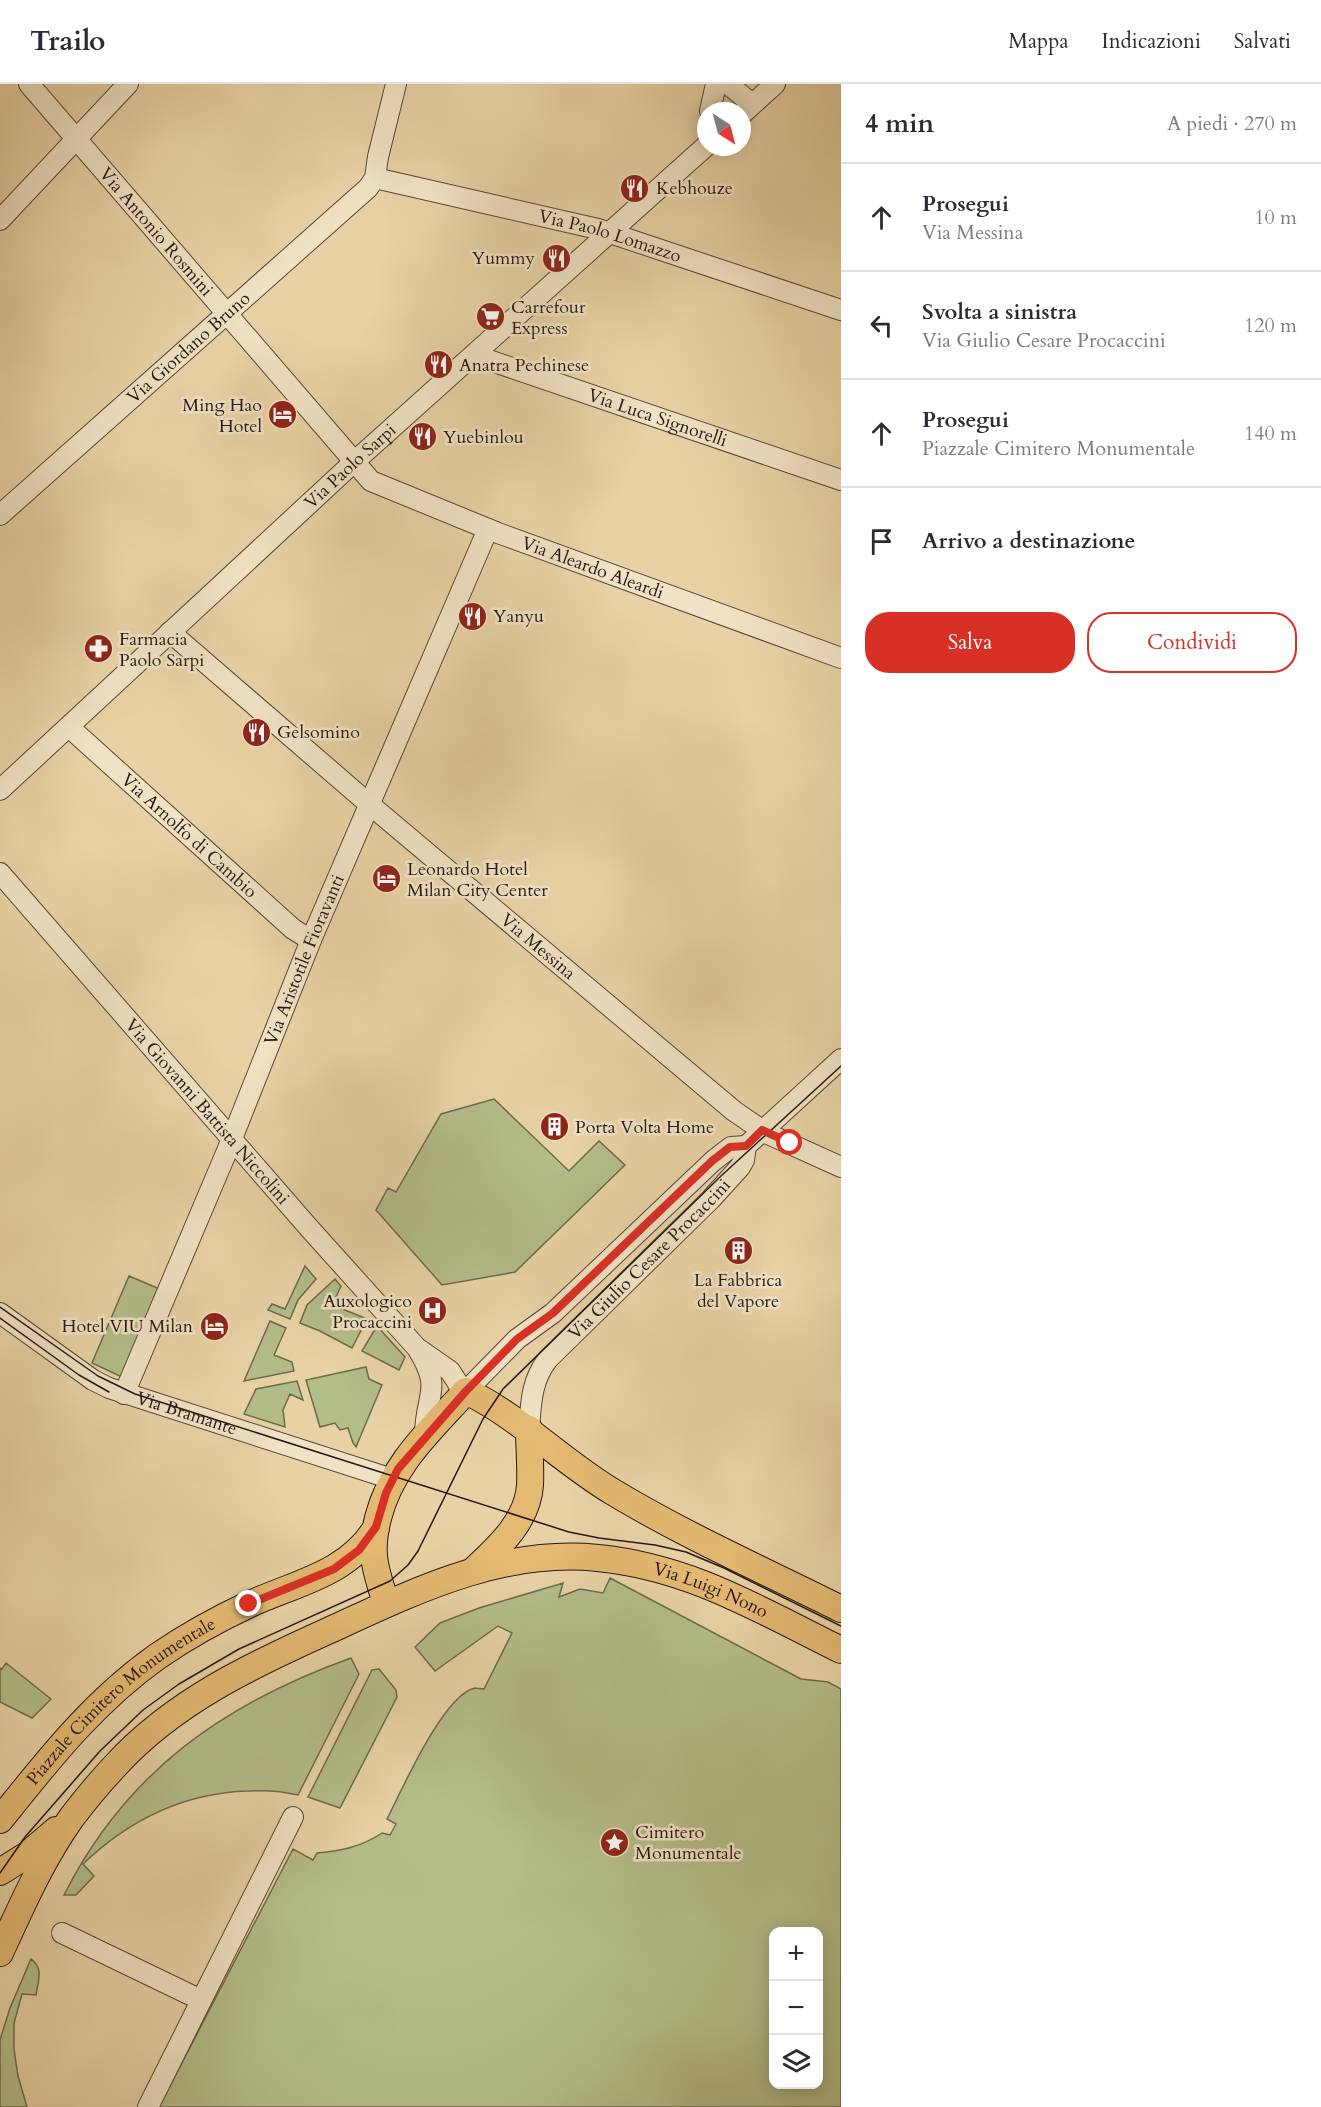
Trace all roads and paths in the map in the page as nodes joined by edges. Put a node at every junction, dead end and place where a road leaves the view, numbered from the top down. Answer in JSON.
{"nodes":[{"id":1,"x":28,"y":84,"type":"edge"},
{"id":2,"x":128,"y":84,"type":"edge"},
{"id":3,"x":396,"y":84,"type":"edge"},
{"id":4,"x":716,"y":84,"type":"edge"},
{"id":5,"x":728,"y":84,"type":"edge"},
{"id":6,"x":775,"y":84,"type":"edge"},
{"id":7,"x":712,"y":102,"type":"edge"},
{"id":8,"x":742,"y":102,"type":"edge"},
{"id":9,"x":751,"y":105,"type":"edge"},
{"id":10,"x":76,"y":140,"type":"junction"},
{"id":11,"x":697,"y":150,"type":"edge"},
{"id":12,"x":375,"y":178,"type":"junction"},
{"id":13,"x":0,"y":220,"type":"edge"},
{"id":14,"x":610,"y":233,"type":"junction"},
{"id":15,"x":841,"y":310,"type":"edge"},
{"id":16,"x":227,"y":312,"type":"junction"},
{"id":17,"x":474,"y":355,"type":"junction"},
{"id":18,"x":354,"y":462,"type":"junction"},
{"id":19,"x":841,"y":480,"type":"edge"},
{"id":20,"x":0,"y":515,"type":"edge"},
{"id":21,"x":488,"y":529,"type":"junction"},
{"id":22,"x":170,"y":632,"type":"junction"},
{"id":23,"x":841,"y":658,"type":"edge"},
{"id":24,"x":69,"y":727,"type":"junction"},
{"id":25,"x":0,"y":790,"type":"edge"},
{"id":26,"x":370,"y":804,"type":"junction"},
{"id":27,"x":0,"y":873,"type":"edge"},
{"id":28,"x":311,"y":940,"type":"junction"},
{"id":29,"x":841,"y":1059,"type":"edge"},
{"id":30,"x":762,"y":1130,"type":"junction"},
{"id":31,"x":232,"y":1139,"type":"junction"},
{"id":32,"x":746,"y":1146,"type":"junction"},
{"id":33,"x":841,"y":1167,"type":"edge"},
{"id":34,"x":0,"y":1313,"type":"edge"},
{"id":35,"x":514,"y":1342,"type":"joint"},
{"id":36,"x":417,"y":1348,"type":"junction"},
{"id":37,"x":466,"y":1391,"type":"junction"},
{"id":38,"x":124,"y":1394,"type":"junction"},
{"id":39,"x":529,"y":1430,"type":"junction"},
{"id":40,"x":425,"y":1436,"type":"junction"},
{"id":41,"x":392,"y":1479,"type":"junction"},
{"id":42,"x":376,"y":1527,"type":"junction"},
{"id":43,"x":473,"y":1571,"type":"junction"},
{"id":44,"x":386,"y":1604,"type":"junction"},
{"id":45,"x":841,"y":1609,"type":"edge"},
{"id":46,"x":841,"y":1650,"type":"edge"},
{"id":47,"x":72,"y":1816,"type":"junction"},
{"id":48,"x":293,"y":1818,"type":"dead end"},
{"id":49,"x":0,"y":1820,"type":"edge"},
{"id":50,"x":0,"y":1872,"type":"edge"},
{"id":51,"x":62,"y":1933,"type":"dead end"},
{"id":52,"x":0,"y":1953,"type":"edge"},
{"id":53,"x":201,"y":2000,"type":"junction"},
{"id":54,"x":148,"y":2107,"type":"edge"}],
"edges":[{"from":1,"to":10,"type":"street","name":"Via Antonio Rosmini"},
{"from":2,"to":10,"type":"street"},
{"from":3,"to":12,"type":"street"},
{"from":4,"to":7,"type":"street"},
{"from":5,"to":8,"type":"street"},
{"from":6,"to":9,"type":"street"},
{"from":10,"to":13,"type":"street"},
{"from":10,"to":16,"type":"street","name":"Via Antonio Rosmini"},
{"from":11,"to":14,"type":"street","name":"Via Paolo Sarpi"},
{"from":12,"to":14,"type":"street","name":"Via Paolo Lomazzo"},
{"from":12,"to":16,"type":"street","name":"Via Giordano Bruno"},
{"from":14,"to":15,"type":"street","name":"Via Paolo Lomazzo"},
{"from":14,"to":17,"type":"street","name":"Via Paolo Sarpi"},
{"from":16,"to":18,"type":"street","name":"Via Antonio Rosmini"},
{"from":16,"to":20,"type":"street","name":"Via Giordano Bruno"},
{"from":17,"to":18,"type":"street","name":"Via Paolo Sarpi"},
{"from":17,"to":19,"type":"street","name":"Via Luca Signorelli"},
{"from":18,"to":21,"type":"street","name":"Via Aleardo Aleardi"},
{"from":18,"to":22,"type":"street","name":"Via Paolo Sarpi"},
{"from":21,"to":23,"type":"street","name":"Via Aleardo Aleardi"},
{"from":21,"to":26,"type":"street","name":"Via Aristotile Fioravanti"},
{"from":22,"to":24,"type":"street","name":"Via Paolo Sarpi"},
{"from":22,"to":26,"type":"street","name":"Via Messina"},
{"from":24,"to":25,"type":"street","name":"Via Paolo Sarpi"},
{"from":24,"to":28,"type":"street","name":"Via Arnolfo di Cambio"},
{"from":26,"to":28,"type":"street","name":"Via Aristotile Fioravanti"},
{"from":26,"to":30,"type":"street","name":"Via Messina"},
{"from":27,"to":31,"type":"street","name":"Via Giovanni Battista Niccolini"},
{"from":28,"to":31,"type":"street","name":"Via Aristotile Fioravanti"},
{"from":29,"to":30,"type":"street","name":"Via Giulio Cesare Procaccini"},
{"from":30,"to":32,"type":"street","name":"Via Giulio Cesare Procaccini"},
{"from":30,"to":33,"type":"street","name":"Via Messina"},
{"from":31,"to":36,"type":"street","name":"Via Giovanni Battista Niccolini"},
{"from":31,"to":38,"type":"street","name":"Via Aristotile Fioravanti"},
{"from":32,"to":35,"type":"street","name":"Via Giulio Cesare Procaccini"},
{"from":32,"to":39,"type":"street","name":"Via Giulio Cesare Procaccini"},
{"from":34,"to":38,"type":"street","name":"Via Bramante"},
{"from":35,"to":37,"type":"street","name":"Piazzale Cimitero Monumentale"},
{"from":36,"to":37,"type":"street"},
{"from":36,"to":40,"type":"street"},
{"from":37,"to":39,"type":"main road"},
{"from":37,"to":40,"type":"main road","name":"Piazzale Cimitero Monumentale"},
{"from":38,"to":41,"type":"street","name":"Via Bramante"},
{"from":39,"to":43,"type":"main road"},
{"from":39,"to":45,"type":"main road","name":"Via Luigi Nono"},
{"from":40,"to":41,"type":"main road","name":"Piazzale Cimitero Monumentale"},
{"from":41,"to":42,"type":"main road","name":"Piazzale Cimitero Monumentale"},
{"from":42,"to":44,"type":"main road","name":"Piazzale Cimitero Monumentale"},
{"from":42,"to":49,"type":"main road","name":"Piazzale Cimitero Monumentale"},
{"from":43,"to":44,"type":"main road"},
{"from":43,"to":46,"type":"main road","name":"Via Luigi Nono"},
{"from":44,"to":47,"type":"main road"},
{"from":47,"to":50,"type":"main road"},
{"from":47,"to":52,"type":"main road"},
{"from":48,"to":53,"type":"street"},
{"from":51,"to":53,"type":"street"},
{"from":53,"to":54,"type":"street"}]}
